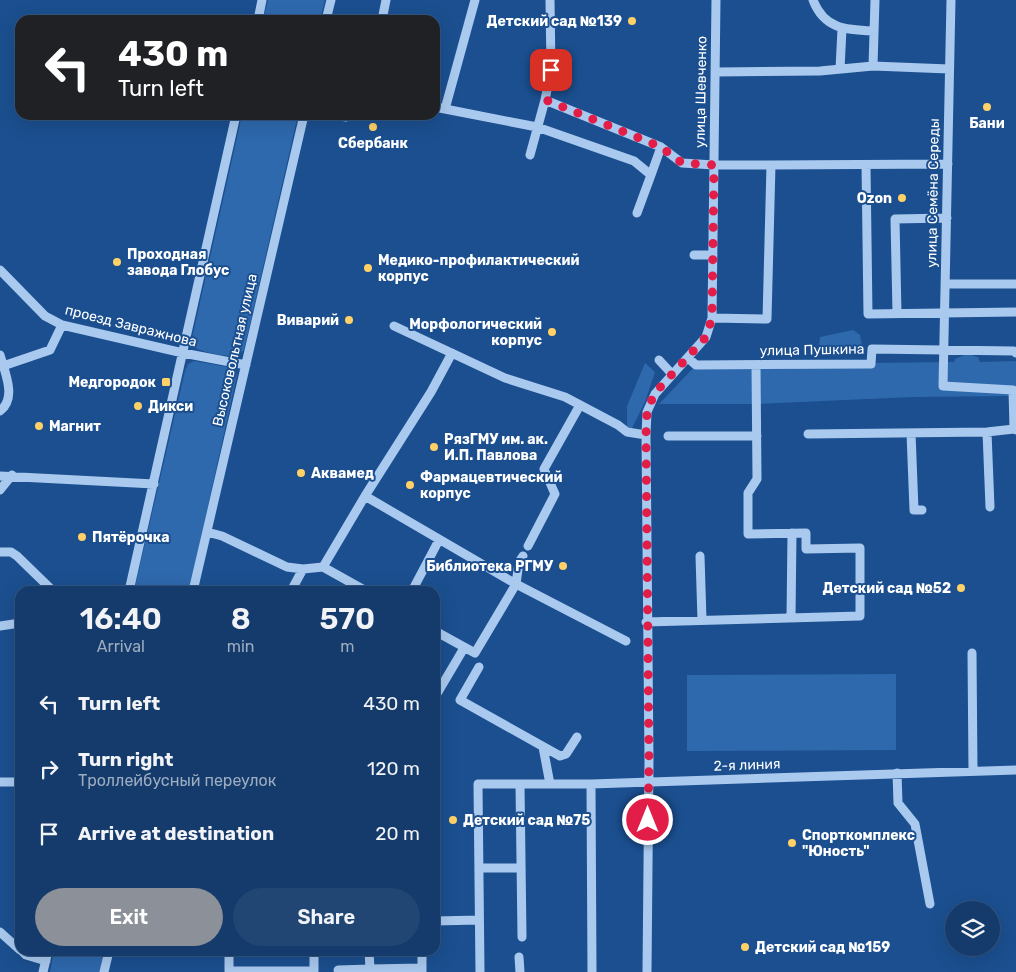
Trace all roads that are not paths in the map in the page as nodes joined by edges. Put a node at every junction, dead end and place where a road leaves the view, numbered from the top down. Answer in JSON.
{"nodes":[{"id":1,"x":262,"y":0,"type":"edge"},
{"id":2,"x":330,"y":0,"type":"edge"},
{"id":3,"x":386,"y":0,"type":"edge"},
{"id":4,"x":475,"y":0,"type":"edge"},
{"id":5,"x":550,"y":0,"type":"edge"},
{"id":6,"x":716,"y":0,"type":"edge"},
{"id":7,"x":813,"y":0,"type":"edge"},
{"id":8,"x":875,"y":0,"type":"edge"},
{"id":9,"x":950,"y":0,"type":"edge"},
{"id":10,"x":259,"y":15,"type":"edge"},
{"id":11,"x":327,"y":15,"type":"edge"},
{"id":12,"x":383,"y":15,"type":"edge"},
{"id":13,"x":842,"y":29,"type":"junction"},
{"id":14,"x":873,"y":31,"type":"junction"},
{"id":15,"x":873,"y":66,"type":"junction"},
{"id":16,"x":840,"y":69,"type":"junction"},
{"id":17,"x":949,"y":69,"type":"junction"},
{"id":18,"x":715,"y":72,"type":"junction"},
{"id":19,"x":546,"y":100,"type":"junction"},
{"id":20,"x":440,"y":108,"type":"edge"},
{"id":21,"x":446,"y":109,"type":"junction"},
{"id":22,"x":235,"y":120,"type":"edge"},
{"id":23,"x":303,"y":120,"type":"edge"},
{"id":24,"x":537,"y":127,"type":"junction"},
{"id":25,"x":661,"y":147,"type":"junction"},
{"id":26,"x":530,"y":155,"type":"dead end"},
{"id":27,"x":866,"y":164,"type":"junction"},
{"id":28,"x":948,"y":164,"type":"junction"},
{"id":29,"x":714,"y":165,"type":"junction"},
{"id":30,"x":772,"y":165,"type":"junction"},
{"id":31,"x":651,"y":175,"type":"junction"},
{"id":32,"x":637,"y":213,"type":"dead end"},
{"id":33,"x":947,"y":218,"type":"junction"},
{"id":34,"x":694,"y":255,"type":"dead end"},
{"id":35,"x":713,"y":255,"type":"junction"},
{"id":36,"x":1,"y":273,"type":"edge"},
{"id":37,"x":945,"y":284,"type":"junction"},
{"id":38,"x":1016,"y":284,"type":"edge"},
{"id":39,"x":945,"y":312,"type":"junction"},
{"id":40,"x":1016,"y":312,"type":"edge"},
{"id":41,"x":896,"y":313,"type":"junction"},
{"id":42,"x":712,"y":318,"type":"junction"},
{"id":43,"x":62,"y":324,"type":"junction"},
{"id":44,"x":394,"y":326,"type":"dead end"},
{"id":45,"x":944,"y":349,"type":"junction"},
{"id":46,"x":183,"y":353,"type":"junction"},
{"id":47,"x":452,"y":353,"type":"junction"},
{"id":48,"x":1016,"y":353,"type":"edge"},
{"id":49,"x":0,"y":355,"type":"edge"},
{"id":50,"x":688,"y":358,"type":"junction"},
{"id":51,"x":659,"y":360,"type":"dead end"},
{"id":52,"x":246,"y":365,"type":"junction"},
{"id":53,"x":756,"y":365,"type":"junction"},
{"id":54,"x":3,"y":366,"type":"junction"},
{"id":55,"x":672,"y":374,"type":"junction"},
{"id":56,"x":580,"y":405,"type":"junction"},
{"id":57,"x":0,"y":411,"type":"edge"},
{"id":58,"x":1015,"y":429,"type":"edge"},
{"id":59,"x":987,"y":432,"type":"junction"},
{"id":60,"x":911,"y":433,"type":"junction"},
{"id":61,"x":808,"y":434,"type":"dead end"},
{"id":62,"x":646,"y":435,"type":"junction"},
{"id":63,"x":668,"y":436,"type":"dead end"},
{"id":64,"x":757,"y":436,"type":"junction"},
{"id":65,"x":12,"y":475,"type":"junction"},
{"id":66,"x":0,"y":476,"type":"edge"},
{"id":67,"x":154,"y":484,"type":"junction"},
{"id":68,"x":0,"y":490,"type":"edge"},
{"id":69,"x":366,"y":496,"type":"junction"},
{"id":70,"x":990,"y":508,"type":"dead end"},
{"id":71,"x":922,"y":510,"type":"dead end"},
{"id":72,"x":207,"y":532,"type":"junction"},
{"id":73,"x":792,"y":533,"type":"junction"},
{"id":74,"x":440,"y":540,"type":"junction"},
{"id":75,"x":528,"y":546,"type":"dead end"},
{"id":76,"x":0,"y":552,"type":"edge"},
{"id":77,"x":523,"y":556,"type":"dead end"},
{"id":78,"x":700,"y":556,"type":"dead end"},
{"id":79,"x":323,"y":567,"type":"junction"},
{"id":80,"x":303,"y":569,"type":"junction"},
{"id":81,"x":516,"y":584,"type":"junction"},
{"id":82,"x":48,"y":586,"type":"edge"},
{"id":83,"x":131,"y":586,"type":"edge"},
{"id":84,"x":194,"y":586,"type":"edge"},
{"id":85,"x":294,"y":586,"type":"edge"},
{"id":86,"x":357,"y":586,"type":"edge"},
{"id":87,"x":415,"y":586,"type":"edge"},
{"id":88,"x":791,"y":618,"type":"junction"},
{"id":89,"x":702,"y":620,"type":"junction"},
{"id":90,"x":646,"y":622,"type":"junction"},
{"id":91,"x":15,"y":624,"type":"edge"},
{"id":92,"x":0,"y":626,"type":"edge"},
{"id":93,"x":440,"y":634,"type":"edge"},
{"id":94,"x":626,"y":641,"type":"dead end"},
{"id":95,"x":464,"y":648,"type":"junction"},
{"id":96,"x":972,"y":653,"type":"dead end"},
{"id":97,"x":479,"y":668,"type":"dead end"},
{"id":98,"x":440,"y":689,"type":"edge"},
{"id":99,"x":577,"y":736,"type":"dead end"},
{"id":100,"x":543,"y":746,"type":"junction"},
{"id":101,"x":973,"y":770,"type":"junction"},
{"id":102,"x":1016,"y":770,"type":"edge"},
{"id":103,"x":897,"y":773,"type":"junction"},
{"id":104,"x":0,"y":782,"type":"edge"},
{"id":105,"x":15,"y":782,"type":"edge"},
{"id":106,"x":648,"y":782,"type":"junction"},
{"id":107,"x":520,"y":784,"type":"junction"},
{"id":108,"x":550,"y":784,"type":"junction"},
{"id":109,"x":591,"y":784,"type":"junction"},
{"id":110,"x":479,"y":868,"type":"junction"},
{"id":111,"x":521,"y":868,"type":"junction"},
{"id":112,"x":930,"y":904,"type":"dead end"},
{"id":113,"x":479,"y":920,"type":"junction"},
{"id":114,"x":440,"y":921,"type":"edge"},
{"id":115,"x":0,"y":932,"type":"edge"},
{"id":116,"x":522,"y":937,"type":"dead end"},
{"id":117,"x":15,"y":945,"type":"edge"},
{"id":118,"x":29,"y":956,"type":"edge"},
{"id":119,"x":47,"y":956,"type":"edge"},
{"id":120,"x":108,"y":956,"type":"edge"},
{"id":121,"x":229,"y":956,"type":"edge"},
{"id":122,"x":314,"y":956,"type":"edge"},
{"id":123,"x":369,"y":956,"type":"edge"},
{"id":124,"x":422,"y":956,"type":"edge"},
{"id":125,"x":519,"y":957,"type":"dead end"},
{"id":126,"x":46,"y":961,"type":"junction"},
{"id":127,"x":370,"y":969,"type":"junction"},
{"id":128,"x":338,"y":970,"type":"dead end"},
{"id":129,"x":422,"y":970,"type":"edge"},
{"id":130,"x":44,"y":972,"type":"edge"},
{"id":131,"x":104,"y":972,"type":"edge"},
{"id":132,"x":480,"y":972,"type":"edge"},
{"id":133,"x":520,"y":972,"type":"edge"},
{"id":134,"x":592,"y":972,"type":"edge"},
{"id":135,"x":646,"y":972,"type":"edge"}],
"edges":[{"from":1,"to":10,"type":"street"},
{"from":2,"to":11,"type":"street"},
{"from":3,"to":12,"type":"street"},
{"from":4,"to":21,"type":"street"},
{"from":5,"to":19,"type":"street"},
{"from":6,"to":18,"type":"street","name":"улица Шевченко"},
{"from":7,"to":13,"type":"street"},
{"from":8,"to":14,"type":"street"},
{"from":9,"to":17,"type":"street","name":"улица Семёна Середы"},
{"from":13,"to":14,"type":"street"},
{"from":13,"to":16,"type":"street"},
{"from":14,"to":15,"type":"street"},
{"from":15,"to":16,"type":"street"},
{"from":15,"to":17,"type":"street"},
{"from":16,"to":18,"type":"street"},
{"from":17,"to":28,"type":"street","name":"улица Семёна Середы"},
{"from":18,"to":29,"type":"street","name":"улица Шевченко"},
{"from":19,"to":24,"type":"street"},
{"from":19,"to":25,"type":"street"},
{"from":20,"to":21,"type":"street"},
{"from":21,"to":24,"type":"street"},
{"from":22,"to":46,"type":"street"},
{"from":23,"to":52,"type":"street","name":"Высоковольтная улица"},
{"from":24,"to":26,"type":"street"},
{"from":24,"to":31,"type":"street"},
{"from":25,"to":29,"type":"street"},
{"from":25,"to":31,"type":"street"},
{"from":27,"to":28,"type":"street"},
{"from":27,"to":30,"type":"street"},
{"from":27,"to":41,"type":"street"},
{"from":28,"to":33,"type":"street","name":"улица Семёна Середы"},
{"from":29,"to":30,"type":"street"},
{"from":29,"to":35,"type":"street","name":"улица Шевченко"},
{"from":30,"to":42,"type":"street"},
{"from":31,"to":32,"type":"street"},
{"from":33,"to":37,"type":"street","name":"улица Семёна Середы"},
{"from":33,"to":41,"type":"street"},
{"from":34,"to":35,"type":"street"},
{"from":35,"to":42,"type":"street","name":"улица Шевченко"},
{"from":36,"to":43,"type":"street","name":"проезд Завражнова"},
{"from":37,"to":38,"type":"street"},
{"from":37,"to":39,"type":"street","name":"улица Семёна Середы"},
{"from":39,"to":40,"type":"street"},
{"from":39,"to":41,"type":"street"},
{"from":39,"to":45,"type":"street","name":"улица Семёна Середы"},
{"from":42,"to":50,"type":"street","name":"улица Шевченко"},
{"from":43,"to":46,"type":"street","name":"проезд Завражнова"},
{"from":43,"to":54,"type":"street"},
{"from":44,"to":47,"type":"street"},
{"from":45,"to":48,"type":"street","name":"улица Пушкина"},
{"from":45,"to":53,"type":"street","name":"улица Пушкина"},
{"from":45,"to":58,"type":"street","name":"улица Семёна Середы"},
{"from":46,"to":52,"type":"street","name":"проезд Завражнова"},
{"from":46,"to":67,"type":"street"},
{"from":47,"to":56,"type":"street"},
{"from":47,"to":69,"type":"street"},
{"from":49,"to":54,"type":"street"},
{"from":50,"to":53,"type":"street","name":"улица Пушкина"},
{"from":50,"to":55,"type":"street","name":"улица Шевченко"},
{"from":51,"to":55,"type":"street"},
{"from":52,"to":72,"type":"street","name":"Высоковольтная улица"},
{"from":53,"to":64,"type":"street"},
{"from":54,"to":57,"type":"street"},
{"from":55,"to":62,"type":"street","name":"улица Шевченко"},
{"from":56,"to":62,"type":"street"},
{"from":56,"to":75,"type":"street"},
{"from":58,"to":59,"type":"street"},
{"from":59,"to":60,"type":"street"},
{"from":59,"to":70,"type":"street"},
{"from":60,"to":61,"type":"street"},
{"from":60,"to":71,"type":"street"},
{"from":62,"to":90,"type":"street","name":"улица Шевченко"},
{"from":63,"to":64,"type":"street"},
{"from":64,"to":73,"type":"street"},
{"from":65,"to":66,"type":"street"},
{"from":65,"to":67,"type":"street"},
{"from":65,"to":68,"type":"street"},
{"from":67,"to":83,"type":"street"},
{"from":69,"to":74,"type":"street"},
{"from":69,"to":79,"type":"street"},
{"from":72,"to":80,"type":"street"},
{"from":72,"to":84,"type":"street","name":"Высоковольтная улица"},
{"from":73,"to":88,"type":"street"},
{"from":73,"to":88,"type":"street"},
{"from":74,"to":81,"type":"street"},
{"from":74,"to":87,"type":"street"},
{"from":76,"to":82,"type":"street"},
{"from":77,"to":81,"type":"street"},
{"from":78,"to":89,"type":"street"},
{"from":79,"to":80,"type":"street"},
{"from":79,"to":86,"type":"street"},
{"from":80,"to":85,"type":"street"},
{"from":81,"to":94,"type":"street"},
{"from":81,"to":95,"type":"street"},
{"from":88,"to":89,"type":"street"},
{"from":89,"to":90,"type":"street"},
{"from":90,"to":106,"type":"street","name":"улица Шевченко"},
{"from":91,"to":92,"type":"street"},
{"from":93,"to":95,"type":"street"},
{"from":95,"to":98,"type":"street"},
{"from":96,"to":101,"type":"street"},
{"from":97,"to":100,"type":"street"},
{"from":99,"to":100,"type":"street"},
{"from":100,"to":108,"type":"street"},
{"from":101,"to":102,"type":"street","name":"2-я линия"},
{"from":101,"to":103,"type":"street","name":"2-я линия"},
{"from":103,"to":106,"type":"street","name":"2-я линия"},
{"from":103,"to":112,"type":"street"},
{"from":104,"to":105,"type":"street"},
{"from":106,"to":109,"type":"street","name":"2-я линия"},
{"from":106,"to":135,"type":"street","name":"улица Шевченко"},
{"from":107,"to":108,"type":"street","name":"2-я линия"},
{"from":107,"to":110,"type":"street","name":"2-я линия"},
{"from":107,"to":111,"type":"street"},
{"from":108,"to":109,"type":"street","name":"2-я линия"},
{"from":109,"to":134,"type":"street"},
{"from":110,"to":111,"type":"street"},
{"from":110,"to":113,"type":"street"},
{"from":111,"to":116,"type":"street"},
{"from":113,"to":114,"type":"street"},
{"from":113,"to":132,"type":"street"},
{"from":115,"to":117,"type":"street"},
{"from":118,"to":126,"type":"street"},
{"from":119,"to":126,"type":"street"},
{"from":120,"to":131,"type":"street"},
{"from":121,"to":122,"type":"street"},
{"from":123,"to":127,"type":"street"},
{"from":124,"to":129,"type":"street"},
{"from":125,"to":133,"type":"street"},
{"from":126,"to":130,"type":"street"},
{"from":127,"to":128,"type":"street"},
{"from":127,"to":129,"type":"street"}]}
